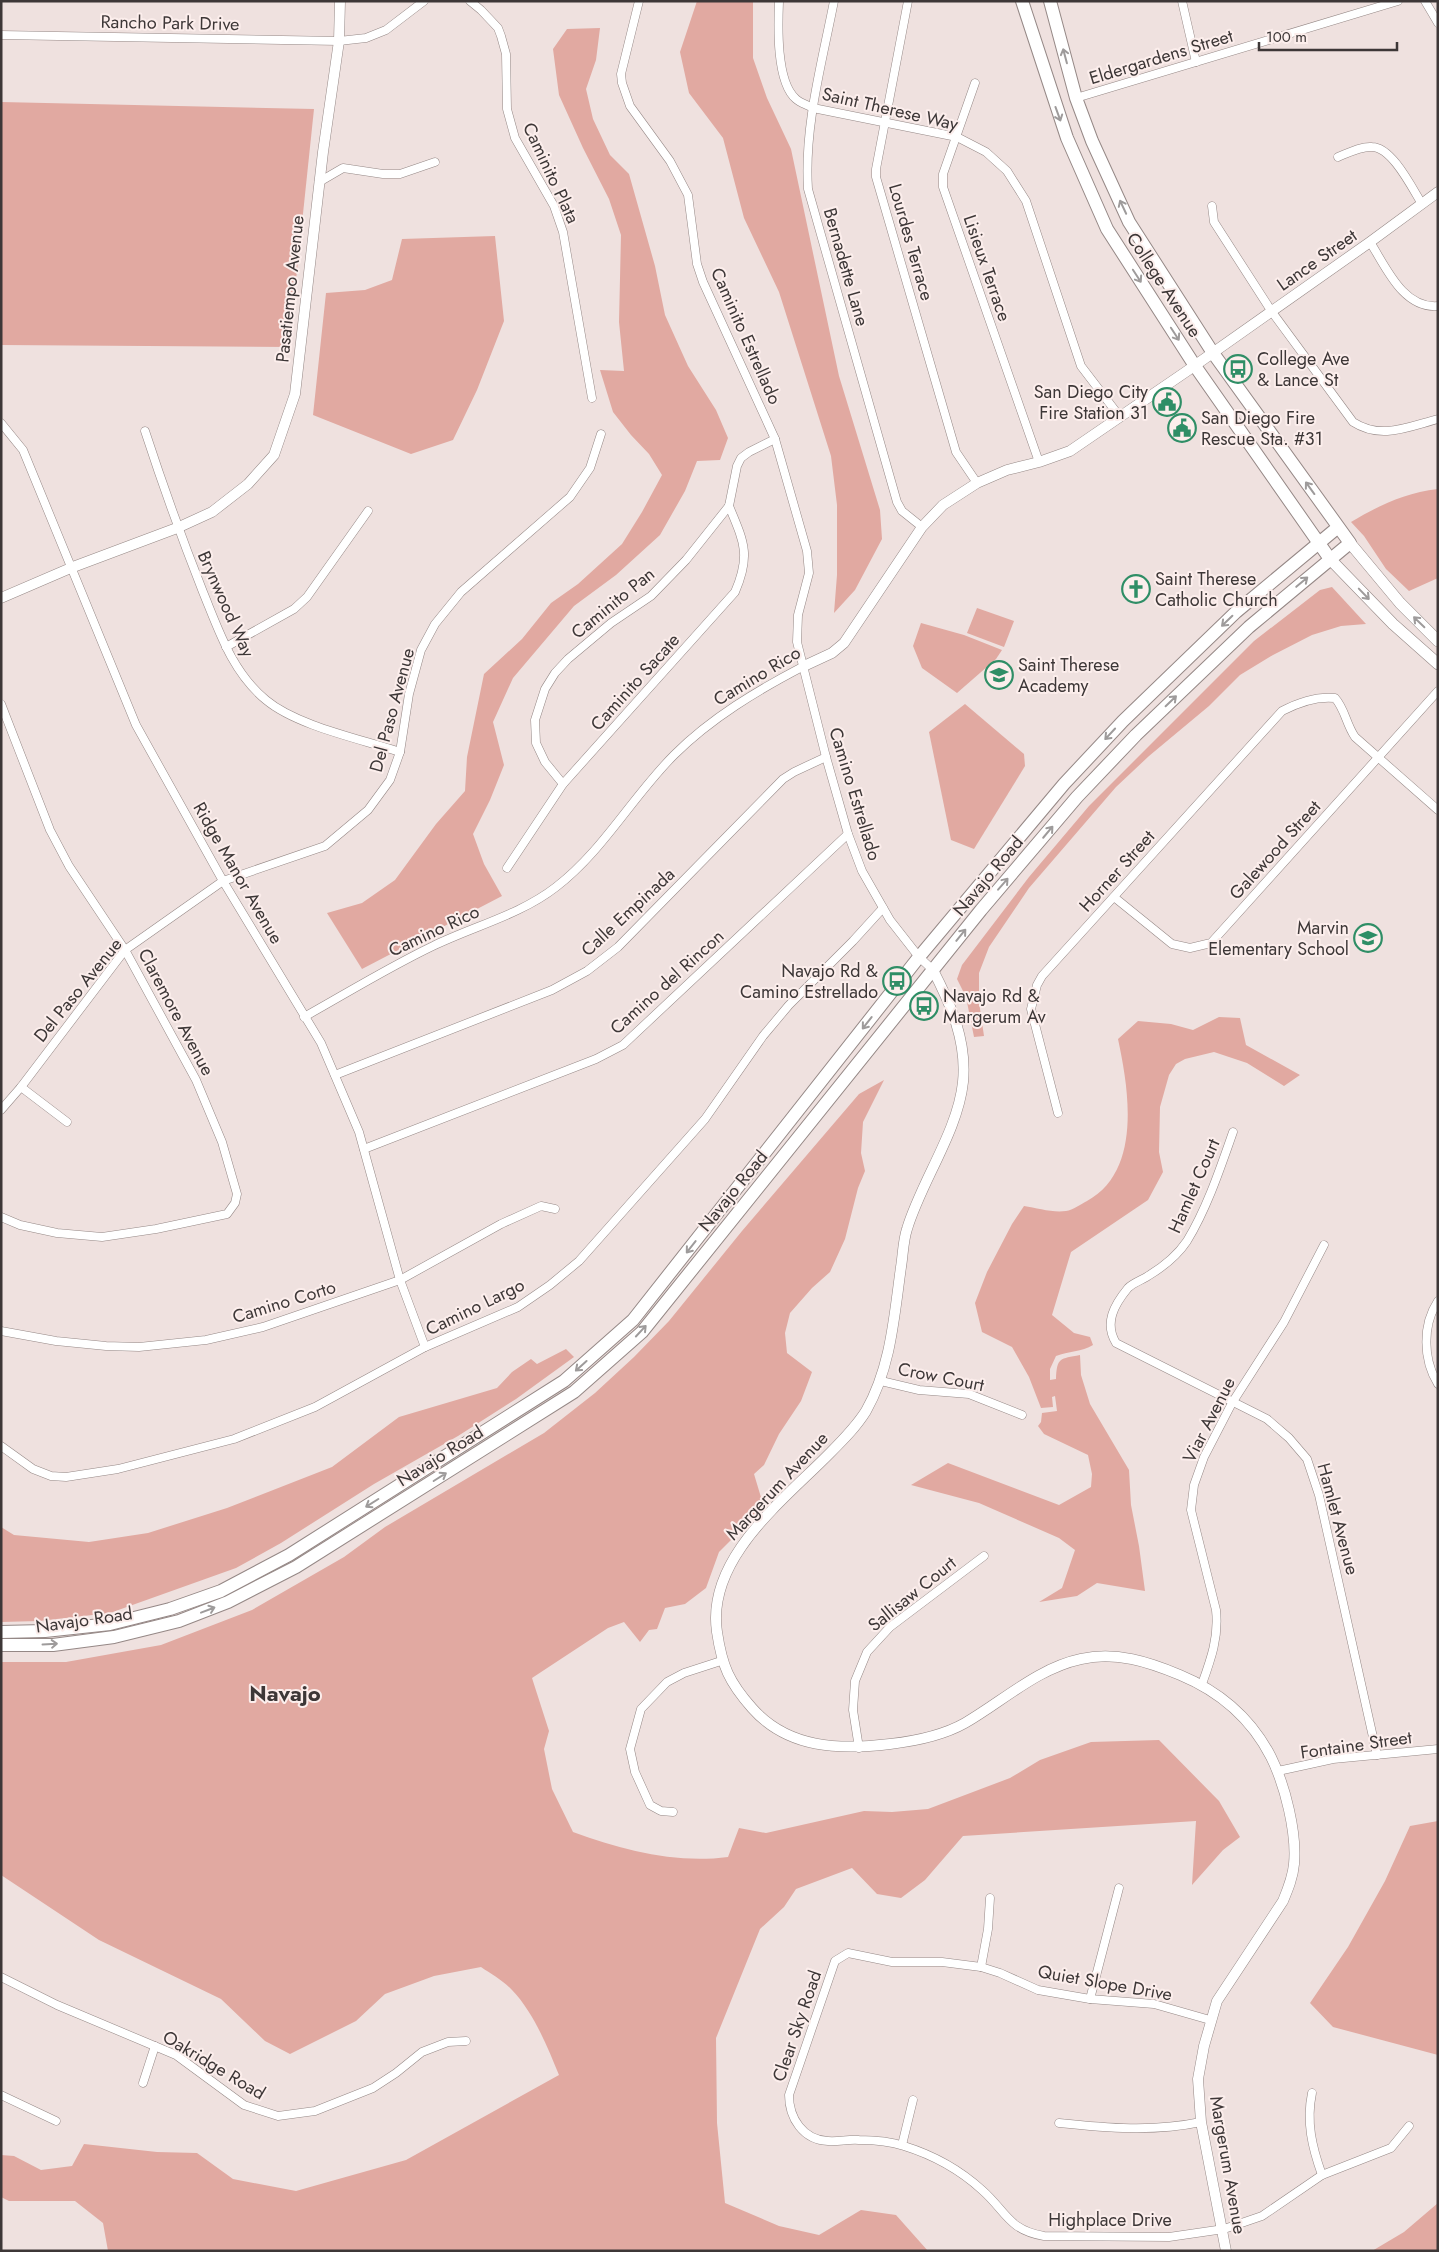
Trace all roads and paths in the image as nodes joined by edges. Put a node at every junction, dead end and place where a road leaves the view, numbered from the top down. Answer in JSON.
{"nodes":[{"id":1,"x":340,"y":1,"type":"edge"},
{"id":2,"x":424,"y":1,"type":"edge"},
{"id":3,"x":470,"y":1,"type":"edge"},
{"id":4,"x":639,"y":1,"type":"edge"},
{"id":5,"x":779,"y":1,"type":"edge"},
{"id":6,"x":834,"y":1,"type":"edge"},
{"id":7,"x":908,"y":1,"type":"edge"},
{"id":8,"x":1022,"y":1,"type":"edge"},
{"id":9,"x":1050,"y":1,"type":"edge"},
{"id":10,"x":1182,"y":1,"type":"edge"},
{"id":11,"x":1398,"y":1,"type":"edge"},
{"id":12,"x":1425,"y":1,"type":"edge"},
{"id":13,"x":1438,"y":23,"type":"edge"},
{"id":14,"x":1,"y":35,"type":"edge"},
{"id":15,"x":339,"y":41,"type":"junction"},
{"id":16,"x":1196,"y":62,"type":"junction"},
{"id":17,"x":974,"y":83,"type":"dead end"},
{"id":18,"x":1076,"y":98,"type":"junction"},
{"id":19,"x":813,"y":108,"type":"junction"},
{"id":20,"x":885,"y":123,"type":"junction"},
{"id":21,"x":957,"y":137,"type":"junction"},
{"id":22,"x":1338,"y":157,"type":"dead end"},
{"id":23,"x":435,"y":162,"type":"dead end"},
{"id":24,"x":319,"y":182,"type":"junction"},
{"id":25,"x":1438,"y":192,"type":"edge"},
{"id":26,"x":1422,"y":204,"type":"junction"},
{"id":27,"x":1212,"y":206,"type":"dead end"},
{"id":28,"x":1370,"y":242,"type":"junction"},
{"id":29,"x":1438,"y":306,"type":"edge"},
{"id":30,"x":1272,"y":312,"type":"junction"},
{"id":31,"x":1213,"y":353,"type":"junction"},
{"id":32,"x":1195,"y":366,"type":"junction"},
{"id":33,"x":592,"y":398,"type":"dead end"},
{"id":34,"x":1120,"y":417,"type":"junction"},
{"id":35,"x":1438,"y":419,"type":"edge"},
{"id":36,"x":1,"y":423,"type":"edge"},
{"id":37,"x":145,"y":431,"type":"dead end"},
{"id":38,"x":601,"y":434,"type":"dead end"},
{"id":39,"x":776,"y":439,"type":"junction"},
{"id":40,"x":1039,"y":462,"type":"junction"},
{"id":41,"x":977,"y":483,"type":"junction"},
{"id":42,"x":729,"y":506,"type":"junction"},
{"id":43,"x":368,"y":511,"type":"dead end"},
{"id":44,"x":922,"y":527,"type":"junction"},
{"id":45,"x":177,"y":528,"type":"junction"},
{"id":46,"x":1337,"y":528,"type":"junction"},
{"id":47,"x":1350,"y":543,"type":"junction"},
{"id":48,"x":1317,"y":544,"type":"junction"},
{"id":49,"x":1330,"y":559,"type":"junction"},
{"id":50,"x":73,"y":567,"type":"junction"},
{"id":51,"x":1,"y":598,"type":"edge"},
{"id":52,"x":1438,"y":641,"type":"edge"},
{"id":53,"x":226,"y":648,"type":"junction"},
{"id":54,"x":1438,"y":664,"type":"edge"},
{"id":55,"x":804,"y":666,"type":"junction"},
{"id":56,"x":1438,"y":691,"type":"edge"},
{"id":57,"x":1,"y":704,"type":"edge"},
{"id":58,"x":9,"y":725,"type":"junction"},
{"id":59,"x":1,"y":729,"type":"edge"},
{"id":60,"x":400,"y":752,"type":"junction"},
{"id":61,"x":826,"y":757,"type":"junction"},
{"id":62,"x":1379,"y":758,"type":"junction"},
{"id":63,"x":563,"y":784,"type":"junction"},
{"id":64,"x":1438,"y":810,"type":"edge"},
{"id":65,"x":848,"y":834,"type":"junction"},
{"id":66,"x":1001,"y":857,"type":"junction"},
{"id":67,"x":507,"y":868,"type":"dead end"},
{"id":68,"x":1016,"y":869,"type":"junction"},
{"id":69,"x":223,"y":881,"type":"junction"},
{"id":70,"x":1114,"y":897,"type":"junction"},
{"id":71,"x":883,"y":908,"type":"junction"},
{"id":72,"x":126,"y":950,"type":"junction"},
{"id":73,"x":919,"y":957,"type":"junction"},
{"id":74,"x":933,"y":970,"type":"junction"},
{"id":75,"x":304,"y":1017,"type":"junction"},
{"id":76,"x":335,"y":1075,"type":"junction"},
{"id":77,"x":22,"y":1086,"type":"junction"},
{"id":78,"x":1,"y":1110,"type":"edge"},
{"id":79,"x":1058,"y":1113,"type":"dead end"},
{"id":80,"x":67,"y":1122,"type":"dead end"},
{"id":81,"x":1233,"y":1132,"type":"dead end"},
{"id":82,"x":364,"y":1150,"type":"junction"},
{"id":83,"x":555,"y":1210,"type":"dead end"},
{"id":84,"x":1,"y":1217,"type":"edge"},
{"id":85,"x":1324,"y":1244,"type":"dead end"},
{"id":86,"x":400,"y":1280,"type":"junction"},
{"id":87,"x":1438,"y":1301,"type":"edge"},
{"id":88,"x":1,"y":1331,"type":"edge"},
{"id":89,"x":1113,"y":1338,"type":"joint"},
{"id":90,"x":425,"y":1348,"type":"junction"},
{"id":91,"x":881,"y":1381,"type":"junction"},
{"id":92,"x":1438,"y":1384,"type":"edge"},
{"id":93,"x":1232,"y":1403,"type":"junction"},
{"id":94,"x":1022,"y":1415,"type":"dead end"},
{"id":95,"x":1,"y":1446,"type":"edge"},
{"id":96,"x":984,"y":1556,"type":"dead end"},
{"id":97,"x":1,"y":1632,"type":"edge"},
{"id":98,"x":1,"y":1645,"type":"edge"},
{"id":99,"x":721,"y":1661,"type":"junction"},
{"id":100,"x":1202,"y":1684,"type":"junction"},
{"id":101,"x":859,"y":1748,"type":"junction"},
{"id":102,"x":1438,"y":1749,"type":"edge"},
{"id":103,"x":1377,"y":1755,"type":"junction"},
{"id":104,"x":1278,"y":1771,"type":"junction"},
{"id":105,"x":673,"y":1812,"type":"dead end"},
{"id":106,"x":1119,"y":1888,"type":"dead end"},
{"id":107,"x":990,"y":1898,"type":"dead end"},
{"id":108,"x":848,"y":1952,"type":"joint"},
{"id":109,"x":981,"y":1967,"type":"junction"},
{"id":110,"x":1,"y":1977,"type":"edge"},
{"id":111,"x":1090,"y":1999,"type":"junction"},
{"id":112,"x":1210,"y":2020,"type":"junction"},
{"id":113,"x":466,"y":2042,"type":"dead end"},
{"id":114,"x":155,"y":2046,"type":"junction"},
{"id":115,"x":143,"y":2083,"type":"dead end"},
{"id":116,"x":1312,"y":2093,"type":"dead end"},
{"id":117,"x":1,"y":2095,"type":"edge"},
{"id":118,"x":913,"y":2100,"type":"dead end"},
{"id":119,"x":56,"y":2121,"type":"dead end"},
{"id":120,"x":1202,"y":2122,"type":"junction"},
{"id":121,"x":1058,"y":2123,"type":"dead end"},
{"id":122,"x":1409,"y":2126,"type":"dead end"},
{"id":123,"x":812,"y":2137,"type":"joint"},
{"id":124,"x":902,"y":2145,"type":"junction"},
{"id":125,"x":1322,"y":2175,"type":"junction"},
{"id":126,"x":1224,"y":2229,"type":"junction"},
{"id":127,"x":1226,"y":2251,"type":"edge"}],
"edges":[{"from":1,"to":15,"type":"street","name":"Pasatiempo Avenue"},
{"from":2,"to":15,"type":"street"},
{"from":3,"to":33,"type":"street","name":"Caminito Plata"},
{"from":4,"to":39,"type":"street","name":"Caminito Estrellado"},
{"from":5,"to":19,"type":"street","name":"Saint Therese Way"},
{"from":6,"to":19,"type":"street","name":"Bernadette Lane"},
{"from":7,"to":20,"type":"street","name":"Lourdes Terrace"},
{"from":8,"to":32,"type":"main road","name":"College Avenue","one_way":true},
{"from":18,"to":9,"type":"main road","name":"College Avenue","one_way":true},
{"from":10,"to":16,"type":"street"},
{"from":11,"to":16,"type":"street","name":"Eldergardens Street"},
{"from":12,"to":13,"type":"street"},
{"from":14,"to":15,"type":"street","name":"Rancho Park Drive"},
{"from":15,"to":24,"type":"street","name":"Pasatiempo Avenue"},
{"from":16,"to":18,"type":"street","name":"Eldergardens Street"},
{"from":17,"to":21,"type":"street","name":"Lisieux Terrace"},
{"from":31,"to":18,"type":"main road","name":"College Avenue","one_way":true},
{"from":19,"to":20,"type":"street","name":"Saint Therese Way"},
{"from":19,"to":44,"type":"street","name":"Bernadette Lane"},
{"from":20,"to":21,"type":"street","name":"Saint Therese Way"},
{"from":20,"to":41,"type":"street","name":"Lourdes Terrace"},
{"from":21,"to":34,"type":"street","name":"Saint Therese Way"},
{"from":21,"to":40,"type":"street","name":"Lisieux Terrace"},
{"from":22,"to":26,"type":"street"},
{"from":23,"to":24,"type":"street"},
{"from":24,"to":45,"type":"street","name":"Pasatiempo Avenue"},
{"from":25,"to":26,"type":"street","name":"Lance Street"},
{"from":26,"to":28,"type":"street","name":"Lance Street"},
{"from":27,"to":30,"type":"street"},
{"from":28,"to":29,"type":"street"},
{"from":28,"to":30,"type":"street","name":"Lance Street"},
{"from":30,"to":31,"type":"street","name":"Lance Street"},
{"from":30,"to":35,"type":"street"},
{"from":31,"to":32,"type":"street","name":"Camino Rico"},
{"from":46,"to":31,"type":"main road","name":"College Avenue","one_way":true},
{"from":32,"to":34,"type":"street","name":"Camino Rico"},
{"from":32,"to":48,"type":"main road","name":"College Avenue"},
{"from":34,"to":40,"type":"street","name":"Camino Rico"},
{"from":36,"to":50,"type":"street","name":"Ridge Manor Avenue"},
{"from":37,"to":45,"type":"street","name":"Brynwood Way"},
{"from":38,"to":60,"type":"street","name":"Del Paso Avenue"},
{"from":39,"to":42,"type":"street","name":"Caminito Pan"},
{"from":39,"to":55,"type":"street","name":"Caminito Estrellado"},
{"from":40,"to":41,"type":"street","name":"Camino Rico"},
{"from":41,"to":44,"type":"street","name":"Camino Rico"},
{"from":42,"to":63,"type":"street","name":"Caminito Sacate"},
{"from":42,"to":63,"type":"street","name":"Caminito Pan"},
{"from":43,"to":53,"type":"street"},
{"from":44,"to":55,"type":"street","name":"Camino Rico"},
{"from":45,"to":50,"type":"street","name":"Pasatiempo Avenue"},
{"from":45,"to":53,"type":"street","name":"Brynwood Way"},
{"from":46,"to":47,"type":"main road","name":"College Avenue"},
{"from":46,"to":48,"type":"main road","name":"Navajo Road"},
{"from":47,"to":49,"type":"main road","name":"Navajo Road"},
{"from":52,"to":47,"type":"main road","one_way":true},
{"from":48,"to":49,"type":"main road","name":"College Avenue"},
{"from":48,"to":66,"type":"main road","name":"Navajo Road","one_way":true},
{"from":49,"to":54,"type":"main road","one_way":true},
{"from":68,"to":49,"type":"main road","name":"Navajo Road","one_way":true},
{"from":50,"to":51,"type":"street","name":"Pasatiempo Avenue"},
{"from":50,"to":69,"type":"street","name":"Ridge Manor Avenue"},
{"from":53,"to":60,"type":"street","name":"Brynwood Way"},
{"from":55,"to":61,"type":"street","name":"Camino Estrellado"},
{"from":55,"to":75,"type":"street","name":"Camino Rico"},
{"from":56,"to":62,"type":"street","name":"Galewood Street"},
{"from":57,"to":58,"type":"street","name":"Claremore Avenue"},
{"from":58,"to":59,"type":"street"},
{"from":58,"to":72,"type":"street","name":"Claremore Avenue"},
{"from":60,"to":69,"type":"street","name":"Del Paso Avenue"},
{"from":61,"to":65,"type":"street","name":"Camino Estrellado"},
{"from":61,"to":76,"type":"street","name":"Calle Empinada"},
{"from":62,"to":64,"type":"street"},
{"from":62,"to":70,"type":"street","name":"Galewood Street"},
{"from":62,"to":70,"type":"street","name":"Horner Street"},
{"from":63,"to":67,"type":"street","name":"Caminito Sacate"},
{"from":65,"to":71,"type":"street","name":"Camino Estrellado"},
{"from":65,"to":82,"type":"street","name":"Camino del Rincon"},
{"from":66,"to":68,"type":"main road"},
{"from":66,"to":73,"type":"main road","name":"Navajo Road"},
{"from":74,"to":68,"type":"main road","name":"Navajo Road","one_way":true},
{"from":69,"to":72,"type":"street","name":"Del Paso Avenue"},
{"from":69,"to":75,"type":"street","name":"Ridge Manor Avenue"},
{"from":70,"to":79,"type":"street","name":"Horner Street"},
{"from":71,"to":73,"type":"street","name":"Camino Estrellado"},
{"from":71,"to":90,"type":"street","name":"Camino Largo"},
{"from":72,"to":77,"type":"street","name":"Del Paso Avenue"},
{"from":72,"to":84,"type":"street","name":"Claremore Avenue"},
{"from":73,"to":74,"type":"street","name":"Camino Estrellado"},
{"from":73,"to":97,"type":"main road","name":"Navajo Road","one_way":true},
{"from":74,"to":91,"type":"street","name":"Margerum Avenue"},
{"from":98,"to":74,"type":"main road","name":"Navajo Road","one_way":true},
{"from":75,"to":76,"type":"street","name":"Ridge Manor Avenue"},
{"from":76,"to":82,"type":"street","name":"Ridge Manor Avenue"},
{"from":77,"to":78,"type":"street","name":"Del Paso Avenue"},
{"from":77,"to":80,"type":"street"},
{"from":81,"to":89,"type":"street","name":"Hamlet Court"},
{"from":82,"to":86,"type":"street","name":"Ridge Manor Avenue"},
{"from":83,"to":86,"type":"street","name":"Camino Corto"},
{"from":85,"to":93,"type":"street","name":"Viar Avenue"},
{"from":86,"to":88,"type":"street","name":"Camino Corto"},
{"from":86,"to":90,"type":"street","name":"Ridge Manor Avenue"},
{"from":87,"to":92,"type":"street"},
{"from":89,"to":93,"type":"street","name":"Hamlet Avenue"},
{"from":90,"to":95,"type":"street","name":"Camino Largo"},
{"from":91,"to":94,"type":"street","name":"Crow Court"},
{"from":91,"to":99,"type":"street","name":"Margerum Avenue"},
{"from":93,"to":100,"type":"street","name":"Viar Avenue"},
{"from":93,"to":103,"type":"street","name":"Hamlet Avenue"},
{"from":96,"to":101,"type":"street","name":"Sallisaw Court"},
{"from":99,"to":101,"type":"street","name":"Margerum Avenue"},
{"from":99,"to":105,"type":"street"},
{"from":100,"to":101,"type":"street","name":"Margerum Avenue"},
{"from":100,"to":104,"type":"street","name":"Margerum Avenue"},
{"from":102,"to":103,"type":"street","name":"Fontaine Street"},
{"from":103,"to":104,"type":"street","name":"Fontaine Street"},
{"from":104,"to":112,"type":"street","name":"Margerum Avenue"},
{"from":106,"to":111,"type":"street"},
{"from":107,"to":109,"type":"street"},
{"from":108,"to":109,"type":"street","name":"Quiet Slope Drive"},
{"from":108,"to":123,"type":"street","name":"Clear Sky Road"},
{"from":109,"to":111,"type":"street","name":"Quiet Slope Drive"},
{"from":110,"to":114,"type":"street","name":"Oakridge Road"},
{"from":111,"to":112,"type":"street","name":"Quiet Slope Drive"},
{"from":112,"to":120,"type":"street","name":"Margerum Avenue"},
{"from":113,"to":114,"type":"street","name":"Oakridge Road"},
{"from":114,"to":115,"type":"street"},
{"from":116,"to":125,"type":"street"},
{"from":117,"to":119,"type":"street"},
{"from":118,"to":124,"type":"street"},
{"from":120,"to":121,"type":"street"},
{"from":120,"to":126,"type":"street","name":"Margerum Avenue"},
{"from":122,"to":125,"type":"street","name":"Highplace Drive"},
{"from":123,"to":124,"type":"street","name":"Highplace Drive"},
{"from":124,"to":126,"type":"street","name":"Highplace Drive"},
{"from":125,"to":126,"type":"street","name":"Highplace Drive"},
{"from":126,"to":127,"type":"street","name":"Margerum Avenue"}]}
